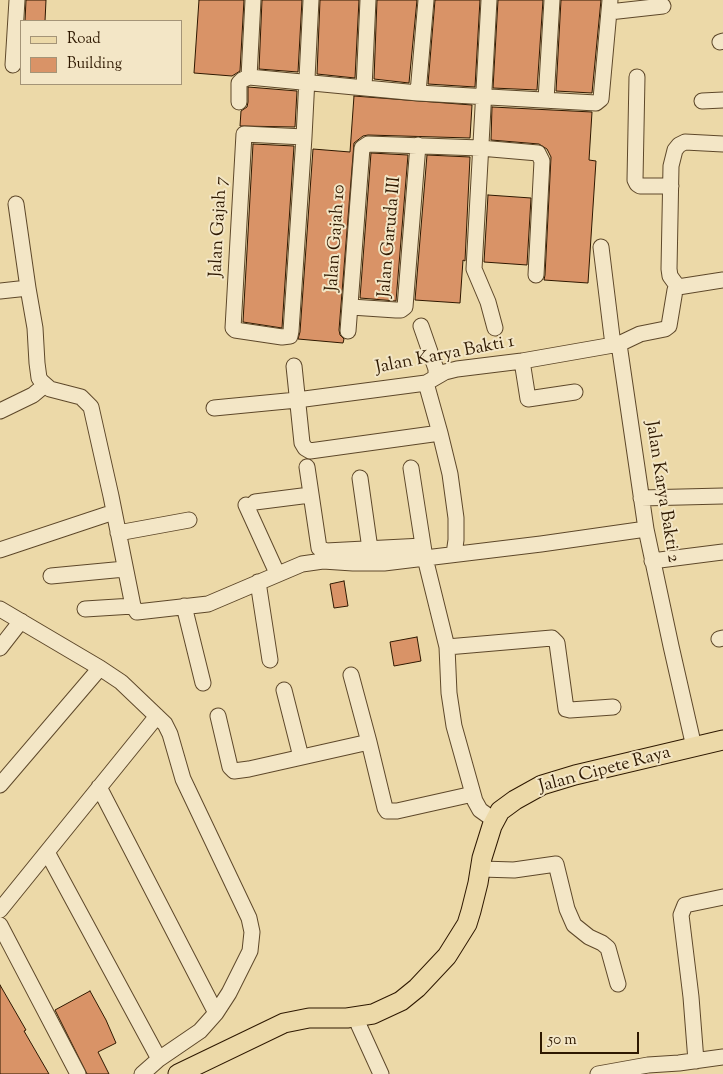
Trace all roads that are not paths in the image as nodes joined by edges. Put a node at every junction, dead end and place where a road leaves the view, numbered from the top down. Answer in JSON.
{"nodes":[{"id":1,"x":17,"y":0,"type":"edge"},
{"id":2,"x":253,"y":0,"type":"edge"},
{"id":3,"x":311,"y":0,"type":"edge"},
{"id":4,"x":368,"y":0,"type":"edge"},
{"id":5,"x":426,"y":0,"type":"edge"},
{"id":6,"x":489,"y":0,"type":"edge"},
{"id":7,"x":552,"y":0,"type":"edge"},
{"id":8,"x":609,"y":6,"type":"edge"},
{"id":9,"x":662,"y":6,"type":"dead end"},
{"id":10,"x":13,"y":64,"type":"dead end"},
{"id":11,"x":249,"y":77,"type":"junction"},
{"id":12,"x":637,"y":77,"type":"dead end"},
{"id":13,"x":306,"y":82,"type":"junction"},
{"id":14,"x":364,"y":88,"type":"junction"},
{"id":15,"x":418,"y":92,"type":"junction"},
{"id":16,"x":483,"y":97,"type":"junction"},
{"id":17,"x":546,"y":100,"type":"junction"},
{"id":18,"x":723,"y":100,"type":"edge"},
{"id":19,"x":702,"y":101,"type":"dead end"},
{"id":20,"x":239,"y":102,"type":"dead end"},
{"id":21,"x":304,"y":137,"type":"junction"},
{"id":22,"x":723,"y":144,"type":"edge"},
{"id":23,"x":418,"y":145,"type":"junction"},
{"id":24,"x":480,"y":148,"type":"junction"},
{"id":25,"x":671,"y":186,"type":"junction"},
{"id":26,"x":16,"y":204,"type":"dead end"},
{"id":27,"x":602,"y":248,"type":"dead end"},
{"id":28,"x":536,"y":275,"type":"dead end"},
{"id":29,"x":723,"y":280,"type":"edge"},
{"id":30,"x":678,"y":287,"type":"junction"},
{"id":31,"x":28,"y":288,"type":"junction"},
{"id":32,"x":0,"y":290,"type":"edge"},
{"id":33,"x":351,"y":307,"type":"junction"},
{"id":34,"x":421,"y":326,"type":"dead end"},
{"id":35,"x":495,"y":328,"type":"dead end"},
{"id":36,"x":348,"y":332,"type":"dead end"},
{"id":37,"x":616,"y":344,"type":"junction"},
{"id":38,"x":522,"y":361,"type":"junction"},
{"id":39,"x":294,"y":366,"type":"dead end"},
{"id":40,"x":431,"y":380,"type":"junction"},
{"id":41,"x":45,"y":386,"type":"junction"},
{"id":42,"x":575,"y":392,"type":"dead end"},
{"id":43,"x":298,"y":400,"type":"junction"},
{"id":44,"x":214,"y":408,"type":"dead end"},
{"id":45,"x":0,"y":411,"type":"edge"},
{"id":46,"x":440,"y":434,"type":"junction"},
{"id":47,"x":307,"y":467,"type":"dead end"},
{"id":48,"x":411,"y":468,"type":"dead end"},
{"id":49,"x":360,"y":478,"type":"dead end"},
{"id":50,"x":310,"y":494,"type":"junction"},
{"id":51,"x":723,"y":496,"type":"edge"},
{"id":52,"x":641,"y":498,"type":"junction"},
{"id":53,"x":114,"y":512,"type":"junction"},
{"id":54,"x":189,"y":520,"type":"dead end"},
{"id":55,"x":646,"y":529,"type":"junction"},
{"id":56,"x":118,"y":533,"type":"junction"},
{"id":57,"x":370,"y":549,"type":"junction"},
{"id":58,"x":0,"y":550,"type":"edge"},
{"id":59,"x":424,"y":552,"type":"junction"},
{"id":60,"x":723,"y":552,"type":"edge"},
{"id":61,"x":454,"y":554,"type":"junction"},
{"id":62,"x":652,"y":561,"type":"junction"},
{"id":63,"x":125,"y":568,"type":"junction"},
{"id":64,"x":277,"y":573,"type":"junction"},
{"id":65,"x":51,"y":576,"type":"dead end"},
{"id":66,"x":258,"y":582,"type":"junction"},
{"id":67,"x":132,"y":606,"type":"junction"},
{"id":68,"x":184,"y":606,"type":"junction"},
{"id":69,"x":0,"y":609,"type":"edge"},
{"id":70,"x":85,"y":609,"type":"dead end"},
{"id":71,"x":21,"y":621,"type":"junction"},
{"id":72,"x":447,"y":647,"type":"junction"},
{"id":73,"x":0,"y":648,"type":"edge"},
{"id":74,"x":270,"y":660,"type":"dead end"},
{"id":75,"x":100,"y":668,"type":"junction"},
{"id":76,"x":351,"y":675,"type":"dead end"},
{"id":77,"x":203,"y":683,"type":"dead end"},
{"id":78,"x":284,"y":690,"type":"dead end"},
{"id":79,"x":613,"y":707,"type":"dead end"},
{"id":80,"x":157,"y":716,"type":"junction"},
{"id":81,"x":218,"y":716,"type":"dead end"},
{"id":82,"x":723,"y":740,"type":"edge"},
{"id":83,"x":369,"y":742,"type":"junction"},
{"id":84,"x":694,"y":747,"type":"junction"},
{"id":85,"x":301,"y":757,"type":"junction"},
{"id":86,"x":0,"y":785,"type":"edge"},
{"id":87,"x":99,"y":787,"type":"junction"},
{"id":88,"x":473,"y":794,"type":"junction"},
{"id":89,"x":494,"y":820,"type":"junction"},
{"id":90,"x":48,"y":852,"type":"junction"},
{"id":91,"x":480,"y":869,"type":"junction"},
{"id":92,"x":723,"y":897,"type":"edge"},
{"id":93,"x":0,"y":910,"type":"edge"},
{"id":94,"x":0,"y":925,"type":"edge"},
{"id":95,"x":618,"y":984,"type":"dead end"},
{"id":96,"x":216,"y":1013,"type":"junction"},
{"id":97,"x":355,"y":1017,"type":"junction"},
{"id":98,"x":723,"y":1057,"type":"edge"},
{"id":99,"x":159,"y":1059,"type":"junction"},
{"id":100,"x":696,"y":1061,"type":"junction"},
{"id":101,"x":680,"y":1069,"type":"edge"},
{"id":102,"x":78,"y":1074,"type":"edge"},
{"id":103,"x":142,"y":1074,"type":"edge"},
{"id":104,"x":178,"y":1074,"type":"edge"},
{"id":105,"x":381,"y":1074,"type":"edge"},
{"id":106,"x":598,"y":1074,"type":"edge"}],
"edges":[{"from":1,"to":10,"type":"street"},
{"from":2,"to":11,"type":"street"},
{"from":3,"to":13,"type":"street"},
{"from":4,"to":14,"type":"street"},
{"from":5,"to":15,"type":"street"},
{"from":6,"to":16,"type":"street"},
{"from":7,"to":17,"type":"street"},
{"from":8,"to":9,"type":"street"},
{"from":8,"to":17,"type":"street"},
{"from":11,"to":13,"type":"street"},
{"from":11,"to":20,"type":"street"},
{"from":12,"to":25,"type":"street"},
{"from":13,"to":14,"type":"street"},
{"from":13,"to":21,"type":"street"},
{"from":14,"to":15,"type":"street"},
{"from":15,"to":16,"type":"street"},
{"from":16,"to":17,"type":"street"},
{"from":16,"to":24,"type":"street"},
{"from":18,"to":19,"type":"street"},
{"from":21,"to":21,"type":"street","name":"Jalan Gajah 7"},
{"from":22,"to":25,"type":"street"},
{"from":23,"to":24,"type":"street"},
{"from":23,"to":33,"type":"street","name":"Jalan Gajah 10"},
{"from":23,"to":33,"type":"street","name":"Jalan Garuda III"},
{"from":24,"to":28,"type":"street"},
{"from":24,"to":35,"type":"street"},
{"from":25,"to":30,"type":"street"},
{"from":26,"to":31,"type":"street"},
{"from":27,"to":37,"type":"street","name":"Jalan Karya Bakti 2"},
{"from":29,"to":30,"type":"street"},
{"from":30,"to":37,"type":"street","name":"Jalan Karya Bakti 1"},
{"from":31,"to":32,"type":"street"},
{"from":31,"to":41,"type":"street"},
{"from":33,"to":36,"type":"street","name":"Jalan Gajah 10"},
{"from":34,"to":40,"type":"street"},
{"from":37,"to":38,"type":"street","name":"Jalan Karya Bakti 1"},
{"from":37,"to":52,"type":"street","name":"Jalan Karya Bakti 2"},
{"from":38,"to":40,"type":"street","name":"Jalan Karya Bakti 1"},
{"from":38,"to":42,"type":"street"},
{"from":39,"to":43,"type":"street"},
{"from":40,"to":43,"type":"street","name":"Jalan Karya Bakti 1"},
{"from":40,"to":46,"type":"street"},
{"from":41,"to":45,"type":"street"},
{"from":41,"to":53,"type":"street"},
{"from":43,"to":44,"type":"street","name":"Jalan Karya Bakti 1"},
{"from":43,"to":46,"type":"street"},
{"from":46,"to":61,"type":"street"},
{"from":47,"to":50,"type":"street"},
{"from":48,"to":59,"type":"street"},
{"from":49,"to":57,"type":"street"},
{"from":50,"to":57,"type":"street"},
{"from":50,"to":64,"type":"street"},
{"from":51,"to":52,"type":"street"},
{"from":52,"to":55,"type":"street","name":"Jalan Karya Bakti 2"},
{"from":53,"to":56,"type":"street"},
{"from":53,"to":58,"type":"street"},
{"from":54,"to":56,"type":"street"},
{"from":55,"to":61,"type":"street"},
{"from":55,"to":62,"type":"street","name":"Jalan Karya Bakti 2"},
{"from":56,"to":63,"type":"street"},
{"from":57,"to":59,"type":"street"},
{"from":59,"to":61,"type":"street"},
{"from":59,"to":64,"type":"street"},
{"from":59,"to":72,"type":"street"},
{"from":60,"to":62,"type":"street"},
{"from":62,"to":84,"type":"street","name":"Jalan Karya Bakti 2"},
{"from":63,"to":65,"type":"street"},
{"from":63,"to":67,"type":"street"},
{"from":64,"to":66,"type":"street"},
{"from":66,"to":68,"type":"street"},
{"from":66,"to":74,"type":"street"},
{"from":67,"to":68,"type":"street"},
{"from":67,"to":70,"type":"street"},
{"from":68,"to":77,"type":"street"},
{"from":69,"to":71,"type":"street"},
{"from":71,"to":73,"type":"street"},
{"from":71,"to":75,"type":"street"},
{"from":72,"to":79,"type":"street"},
{"from":72,"to":88,"type":"street"},
{"from":75,"to":80,"type":"street"},
{"from":75,"to":86,"type":"street"},
{"from":76,"to":83,"type":"street"},
{"from":78,"to":85,"type":"street"},
{"from":80,"to":87,"type":"street"},
{"from":80,"to":96,"type":"street"},
{"from":81,"to":85,"type":"street"},
{"from":82,"to":84,"type":"main road","name":"Jalan Cipete Raya"},
{"from":83,"to":85,"type":"street"},
{"from":83,"to":88,"type":"street"},
{"from":84,"to":89,"type":"main road","name":"Jalan Cipete Raya"},
{"from":87,"to":90,"type":"street"},
{"from":87,"to":96,"type":"street"},
{"from":88,"to":89,"type":"street"},
{"from":89,"to":91,"type":"main road","name":"Jalan Cipete Raya"},
{"from":90,"to":93,"type":"street"},
{"from":90,"to":99,"type":"street"},
{"from":91,"to":95,"type":"street"},
{"from":91,"to":97,"type":"main road","name":"Jalan Cipete Raya"},
{"from":92,"to":100,"type":"street"},
{"from":94,"to":102,"type":"street"},
{"from":96,"to":99,"type":"street"},
{"from":97,"to":104,"type":"main road","name":"Jalan Cipete Raya"},
{"from":97,"to":105,"type":"street"},
{"from":98,"to":100,"type":"street"},
{"from":99,"to":103,"type":"street"},
{"from":100,"to":101,"type":"street"},
{"from":101,"to":106,"type":"street"}]}
